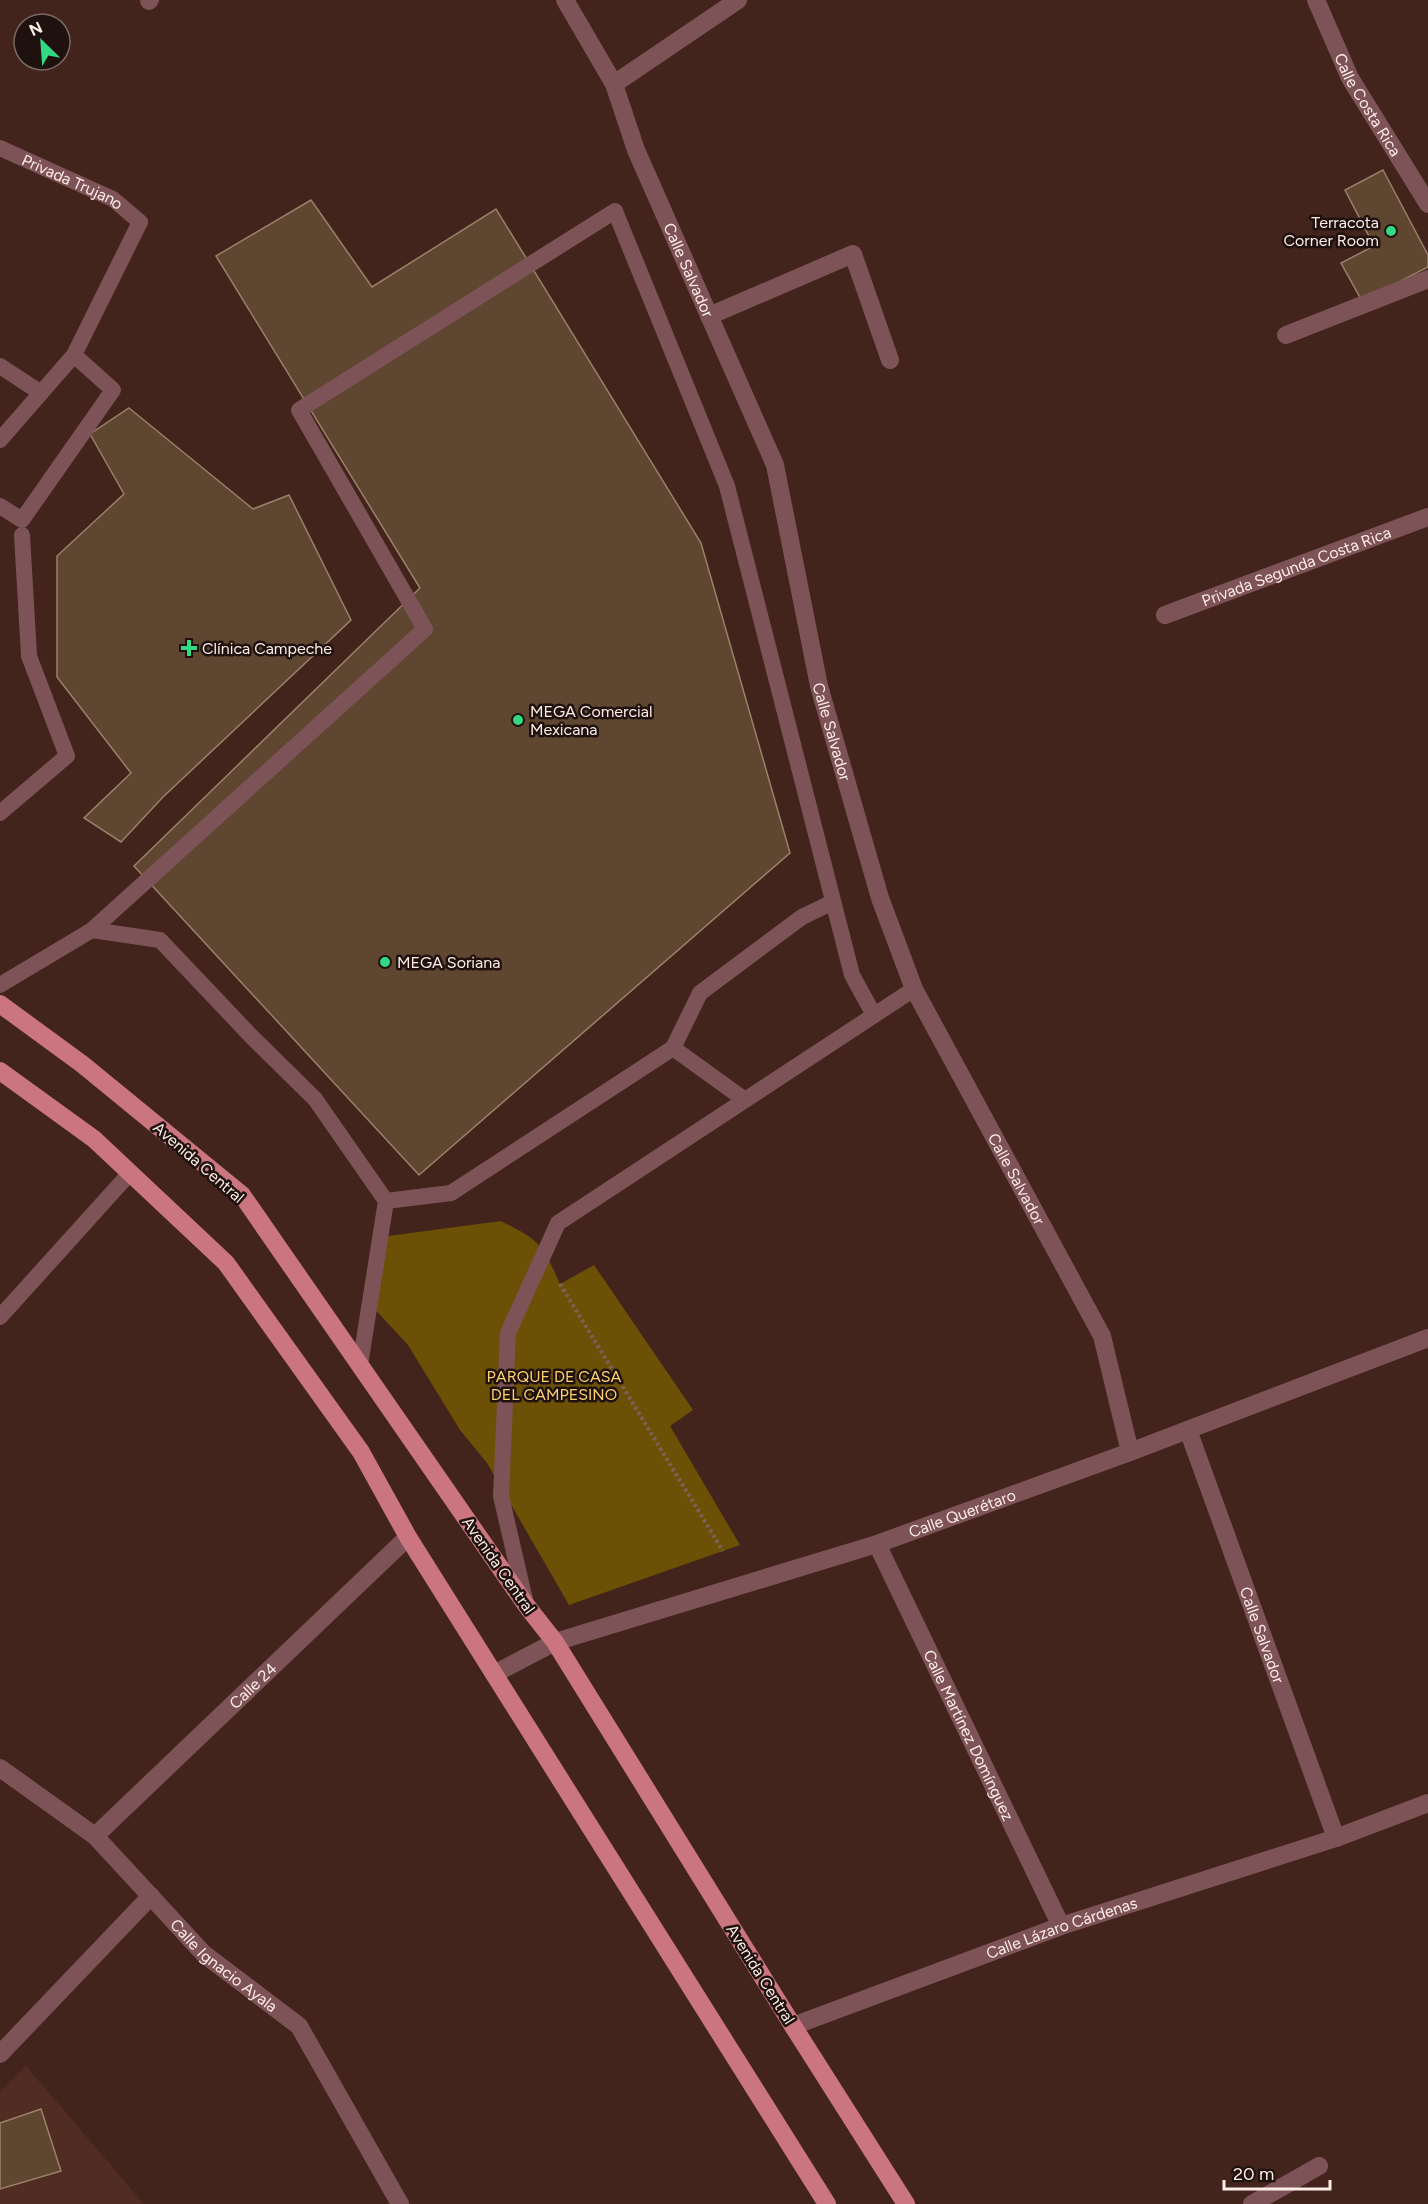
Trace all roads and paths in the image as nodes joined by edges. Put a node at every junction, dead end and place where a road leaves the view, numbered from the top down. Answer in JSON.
{"nodes":[{"id":1,"x":565,"y":0,"type":"edge"},
{"id":2,"x":738,"y":0,"type":"edge"},
{"id":3,"x":1316,"y":0,"type":"edge"},
{"id":4,"x":614,"y":84,"type":"junction"},
{"id":5,"x":0,"y":148,"type":"edge"},
{"id":6,"x":1428,"y":204,"type":"edge"},
{"id":7,"x":1428,"y":279,"type":"edge"},
{"id":8,"x":709,"y":316,"type":"junction"},
{"id":9,"x":1286,"y":335,"type":"dead end"},
{"id":10,"x":74,"y":355,"type":"junction"},
{"id":11,"x":890,"y":360,"type":"dead end"},
{"id":12,"x":0,"y":366,"type":"edge"},
{"id":13,"x":41,"y":393,"type":"junction"},
{"id":14,"x":0,"y":440,"type":"edge"},
{"id":15,"x":0,"y":506,"type":"edge"},
{"id":16,"x":1428,"y":518,"type":"edge"},
{"id":17,"x":22,"y":535,"type":"dead end"},
{"id":18,"x":1165,"y":615,"type":"dead end"},
{"id":19,"x":0,"y":813,"type":"edge"},
{"id":20,"x":833,"y":902,"type":"junction"},
{"id":21,"x":92,"y":930,"type":"junction"},
{"id":22,"x":0,"y":984,"type":"edge"},
{"id":23,"x":914,"y":989,"type":"junction"},
{"id":24,"x":0,"y":1004,"type":"edge"},
{"id":25,"x":874,"y":1015,"type":"junction"},
{"id":26,"x":673,"y":1048,"type":"junction"},
{"id":27,"x":0,"y":1071,"type":"edge"},
{"id":28,"x":745,"y":1100,"type":"junction"},
{"id":29,"x":130,"y":1173,"type":"junction"},
{"id":30,"x":386,"y":1201,"type":"junction"},
{"id":31,"x":560,"y":1284,"type":"dead end"},
{"id":32,"x":0,"y":1317,"type":"edge"},
{"id":33,"x":1428,"y":1338,"type":"edge"},
{"id":34,"x":360,"y":1365,"type":"junction"},
{"id":35,"x":1188,"y":1430,"type":"junction"},
{"id":36,"x":1130,"y":1452,"type":"junction"},
{"id":37,"x":408,"y":1537,"type":"junction"},
{"id":38,"x":877,"y":1544,"type":"junction"},
{"id":39,"x":723,"y":1551,"type":"dead end"},
{"id":40,"x":526,"y":1605,"type":"junction"},
{"id":41,"x":555,"y":1642,"type":"junction"},
{"id":42,"x":494,"y":1674,"type":"junction"},
{"id":43,"x":0,"y":1768,"type":"edge"},
{"id":44,"x":1428,"y":1803,"type":"edge"},
{"id":45,"x":96,"y":1836,"type":"junction"},
{"id":46,"x":1336,"y":1838,"type":"junction"},
{"id":47,"x":151,"y":1896,"type":"junction"},
{"id":48,"x":1061,"y":1926,"type":"junction"},
{"id":49,"x":793,"y":2026,"type":"junction"},
{"id":50,"x":0,"y":2055,"type":"edge"},
{"id":51,"x":1319,"y":2166,"type":"dead end"},
{"id":52,"x":400,"y":2204,"type":"edge"},
{"id":53,"x":827,"y":2204,"type":"edge"},
{"id":54,"x":906,"y":2204,"type":"edge"},
{"id":55,"x":1252,"y":2204,"type":"edge"}],
"edges":[{"from":1,"to":4,"type":"street","name":"Calle Salvador"},
{"from":2,"to":4,"type":"street"},
{"from":3,"to":6,"type":"street","name":"Calle Costa Rica"},
{"from":4,"to":8,"type":"street","name":"Calle Salvador"},
{"from":5,"to":10,"type":"lane","name":"Privada Trujano"},
{"from":7,"to":9,"type":"street"},
{"from":8,"to":11,"type":"street"},
{"from":8,"to":23,"type":"street","name":"Calle Salvador"},
{"from":10,"to":13,"type":"lane"},
{"from":10,"to":15,"type":"lane"},
{"from":12,"to":13,"type":"lane"},
{"from":13,"to":14,"type":"lane"},
{"from":16,"to":18,"type":"street","name":"Privada Segunda Costa Rica"},
{"from":17,"to":19,"type":"lane"},
{"from":20,"to":21,"type":"lane"},
{"from":20,"to":25,"type":"lane"},
{"from":20,"to":26,"type":"lane"},
{"from":21,"to":22,"type":"lane"},
{"from":21,"to":30,"type":"lane"},
{"from":23,"to":25,"type":"lane"},
{"from":23,"to":36,"type":"street","name":"Calle Salvador"},
{"from":24,"to":34,"type":"main road","name":"Avenida Central"},
{"from":25,"to":28,"type":"lane"},
{"from":26,"to":28,"type":"lane"},
{"from":26,"to":30,"type":"lane"},
{"from":27,"to":29,"type":"main road"},
{"from":28,"to":40,"type":"lane"},
{"from":29,"to":32,"type":"lane"},
{"from":29,"to":37,"type":"main road"},
{"from":30,"to":34,"type":"lane"},
{"from":31,"to":39,"type":"path"},
{"from":33,"to":35,"type":"street","name":"Calle Querétaro"},
{"from":34,"to":40,"type":"main road","name":"Avenida Central"},
{"from":35,"to":36,"type":"street","name":"Calle Querétaro"},
{"from":35,"to":46,"type":"street","name":"Calle Salvador"},
{"from":36,"to":38,"type":"street","name":"Calle Querétaro"},
{"from":37,"to":42,"type":"main road"},
{"from":37,"to":45,"type":"street","name":"Calle 24"},
{"from":38,"to":41,"type":"street","name":"Calle Querétaro"},
{"from":38,"to":48,"type":"street","name":"Calle Martínez Domínguez"},
{"from":40,"to":41,"type":"main road","name":"Avenida Central"},
{"from":41,"to":42,"type":"street","name":"Calle Querétaro"},
{"from":41,"to":49,"type":"main road","name":"Avenida Central"},
{"from":42,"to":53,"type":"main road"},
{"from":43,"to":45,"type":"street","name":"Calle Ignacio Ayala"},
{"from":44,"to":46,"type":"street","name":"Calle Lázaro Cárdenas"},
{"from":45,"to":47,"type":"street","name":"Calle Ignacio Ayala"},
{"from":46,"to":48,"type":"street","name":"Calle Lázaro Cárdenas"},
{"from":47,"to":50,"type":"street"},
{"from":47,"to":52,"type":"street","name":"Calle Ignacio Ayala"},
{"from":48,"to":49,"type":"street","name":"Calle Lázaro Cárdenas"},
{"from":49,"to":54,"type":"main road","name":"Avenida Central"},
{"from":51,"to":55,"type":"street"}]}
